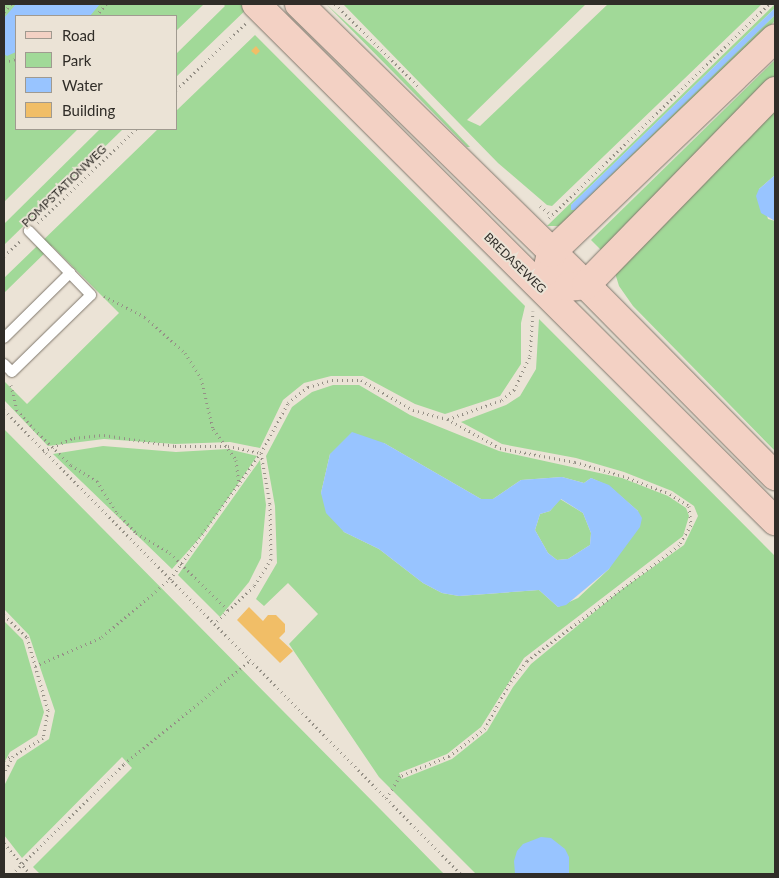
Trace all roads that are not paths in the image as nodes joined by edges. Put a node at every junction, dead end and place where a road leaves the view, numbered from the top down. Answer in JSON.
{"nodes":[{"id":1,"x":299,"y":4,"type":"edge"},
{"id":2,"x":259,"y":6,"type":"edge"},
{"id":3,"x":775,"y":38,"type":"edge"},
{"id":4,"x":775,"y":91,"type":"edge"},
{"id":5,"x":29,"y":231,"type":"road end"},
{"id":6,"x":542,"y":244,"type":"junction"},
{"id":7,"x":70,"y":273,"type":"junction"},
{"id":8,"x":586,"y":285,"type":"junction"},
{"id":9,"x":538,"y":296,"type":"junction"},
{"id":10,"x":4,"y":338,"type":"edge"},
{"id":11,"x":4,"y":364,"type":"edge"},
{"id":12,"x":775,"y":476,"type":"edge"},
{"id":13,"x":775,"y":521,"type":"edge"}],
"edges":[{"from":1,"to":6,"type":"main road"},
{"from":2,"to":9,"type":"main road","name":"BREDASEWEG"},
{"from":3,"to":6,"type":"main road"},
{"from":4,"to":8,"type":"main road"},
{"from":5,"to":7,"type":"lane"},
{"from":6,"to":8,"type":"main road"},
{"from":6,"to":9,"type":"main road"},
{"from":7,"to":10,"type":"lane"},
{"from":7,"to":11,"type":"lane"},
{"from":8,"to":9,"type":"main road"},
{"from":8,"to":12,"type":"main road"},
{"from":9,"to":13,"type":"main road","name":"BREDASEWEG"}]}
